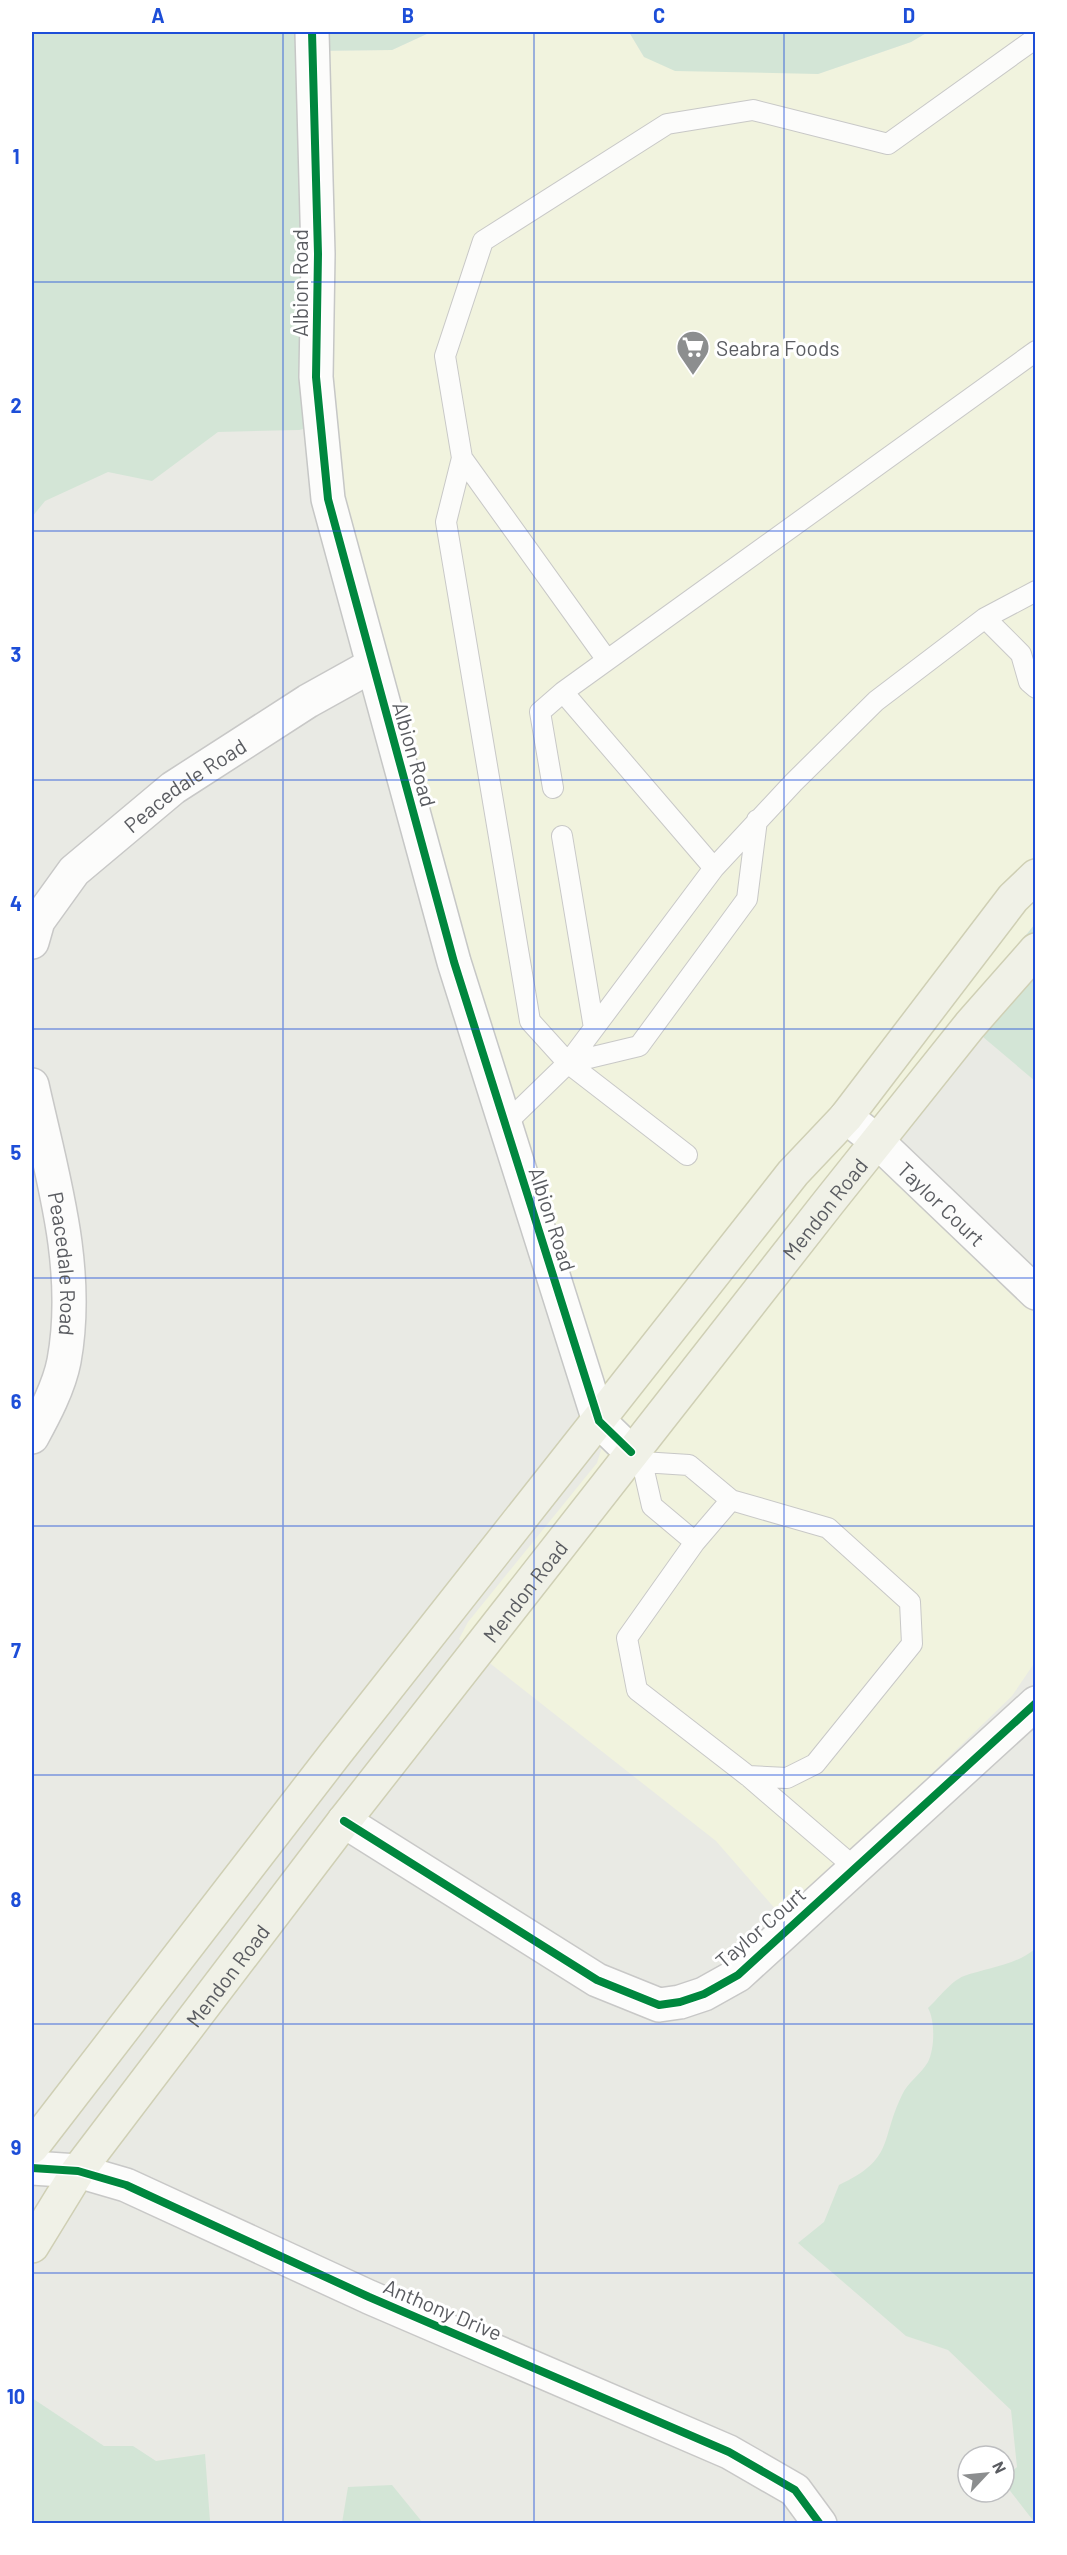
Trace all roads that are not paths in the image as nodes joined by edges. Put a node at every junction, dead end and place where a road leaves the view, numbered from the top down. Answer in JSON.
{"nodes":[{"id":1,"x":312,"y":32,"type":"edge"},
{"id":2,"x":1035,"y":38,"type":"edge"},
{"id":3,"x":1035,"y":351,"type":"edge"},
{"id":4,"x":462,"y":458,"type":"junction"},
{"id":5,"x":1035,"y":591,"type":"edge"},
{"id":6,"x":985,"y":618,"type":"junction"},
{"id":7,"x":1028,"y":654,"type":"edge"},
{"id":8,"x":607,"y":660,"type":"junction"},
{"id":9,"x":371,"y":666,"type":"junction"},
{"id":10,"x":1035,"y":688,"type":"edge"},
{"id":11,"x":563,"y":692,"type":"junction"},
{"id":12,"x":553,"y":788,"type":"dead end"},
{"id":13,"x":757,"y":820,"type":"junction"},
{"id":14,"x":562,"y":836,"type":"dead end"},
{"id":15,"x":714,"y":868,"type":"junction"},
{"id":16,"x":1035,"y":876,"type":"edge"},
{"id":17,"x":32,"y":942,"type":"edge"},
{"id":18,"x":1035,"y":950,"type":"edge"},
{"id":19,"x":594,"y":1028,"type":"junction"},
{"id":20,"x":568,"y":1062,"type":"junction"},
{"id":21,"x":32,"y":1085,"type":"edge"},
{"id":22,"x":846,"y":1117,"type":"junction"},
{"id":23,"x":504,"y":1125,"type":"junction"},
{"id":24,"x":878,"y":1142,"type":"junction"},
{"id":25,"x":687,"y":1155,"type":"dead end"},
{"id":26,"x":1035,"y":1293,"type":"edge"},
{"id":27,"x":599,"y":1420,"type":"junction"},
{"id":28,"x":32,"y":1437,"type":"edge"},
{"id":29,"x":637,"y":1457,"type":"junction"},
{"id":30,"x":732,"y":1500,"type":"junction"},
{"id":31,"x":695,"y":1542,"type":"junction"},
{"id":32,"x":1035,"y":1703,"type":"edge"},
{"id":33,"x":748,"y":1776,"type":"junction"},
{"id":34,"x":344,"y":1821,"type":"junction"},
{"id":35,"x":854,"y":1867,"type":"junction"},
{"id":36,"x":32,"y":2147,"type":"edge"},
{"id":37,"x":32,"y":2168,"type":"edge"},
{"id":38,"x":78,"y":2171,"type":"junction"},
{"id":39,"x":32,"y":2246,"type":"edge"},
{"id":40,"x":795,"y":2490,"type":"junction"},
{"id":41,"x":792,"y":2523,"type":"edge"},
{"id":42,"x":820,"y":2523,"type":"edge"}],
"edges":[{"from":1,"to":9,"type":"street","name":"Albion Road"},
{"from":2,"to":4,"type":"lane"},
{"from":3,"to":8,"type":"lane"},
{"from":4,"to":8,"type":"lane"},
{"from":4,"to":20,"type":"lane"},
{"from":5,"to":6,"type":"lane"},
{"from":6,"to":7,"type":"lane"},
{"from":6,"to":13,"type":"lane"},
{"from":7,"to":10,"type":"lane"},
{"from":8,"to":11,"type":"lane"},
{"from":9,"to":17,"type":"street","name":"Peacedale Road"},
{"from":9,"to":23,"type":"street","name":"Albion Road"},
{"from":11,"to":12,"type":"lane"},
{"from":11,"to":15,"type":"lane"},
{"from":13,"to":15,"type":"lane"},
{"from":13,"to":20,"type":"lane"},
{"from":14,"to":19,"type":"lane"},
{"from":15,"to":19,"type":"lane"},
{"from":16,"to":22,"type":"main road","name":"Mendon Road"},
{"from":18,"to":24,"type":"main road","name":"Mendon Road"},
{"from":19,"to":20,"type":"lane"},
{"from":20,"to":23,"type":"lane"},
{"from":20,"to":25,"type":"lane"},
{"from":21,"to":28,"type":"street","name":"Peacedale Road"},
{"from":22,"to":24,"type":"street","name":"Taylor Court"},
{"from":22,"to":27,"type":"main road","name":"Mendon Road"},
{"from":23,"to":27,"type":"street","name":"Albion Road"},
{"from":24,"to":26,"type":"street","name":"Taylor Court"},
{"from":24,"to":29,"type":"main road","name":"Mendon Road"},
{"from":27,"to":29,"type":"street","name":"Albion Road"},
{"from":27,"to":36,"type":"main road","name":"Mendon Road"},
{"from":29,"to":30,"type":"lane"},
{"from":29,"to":31,"type":"lane"},
{"from":29,"to":34,"type":"main road","name":"Mendon Road"},
{"from":30,"to":31,"type":"lane"},
{"from":30,"to":33,"type":"lane"},
{"from":31,"to":33,"type":"lane"},
{"from":32,"to":35,"type":"street","name":"Taylor Court"},
{"from":33,"to":35,"type":"lane"},
{"from":34,"to":35,"type":"street","name":"Taylor Court"},
{"from":34,"to":38,"type":"main road","name":"Mendon Road"},
{"from":37,"to":38,"type":"street","name":"Anthony Drive"},
{"from":38,"to":39,"type":"main road","name":"Mendon Road"},
{"from":38,"to":40,"type":"street","name":"Anthony Drive"},
{"from":40,"to":41,"type":"street"},
{"from":40,"to":42,"type":"street","name":"Anthony Drive"}]}
